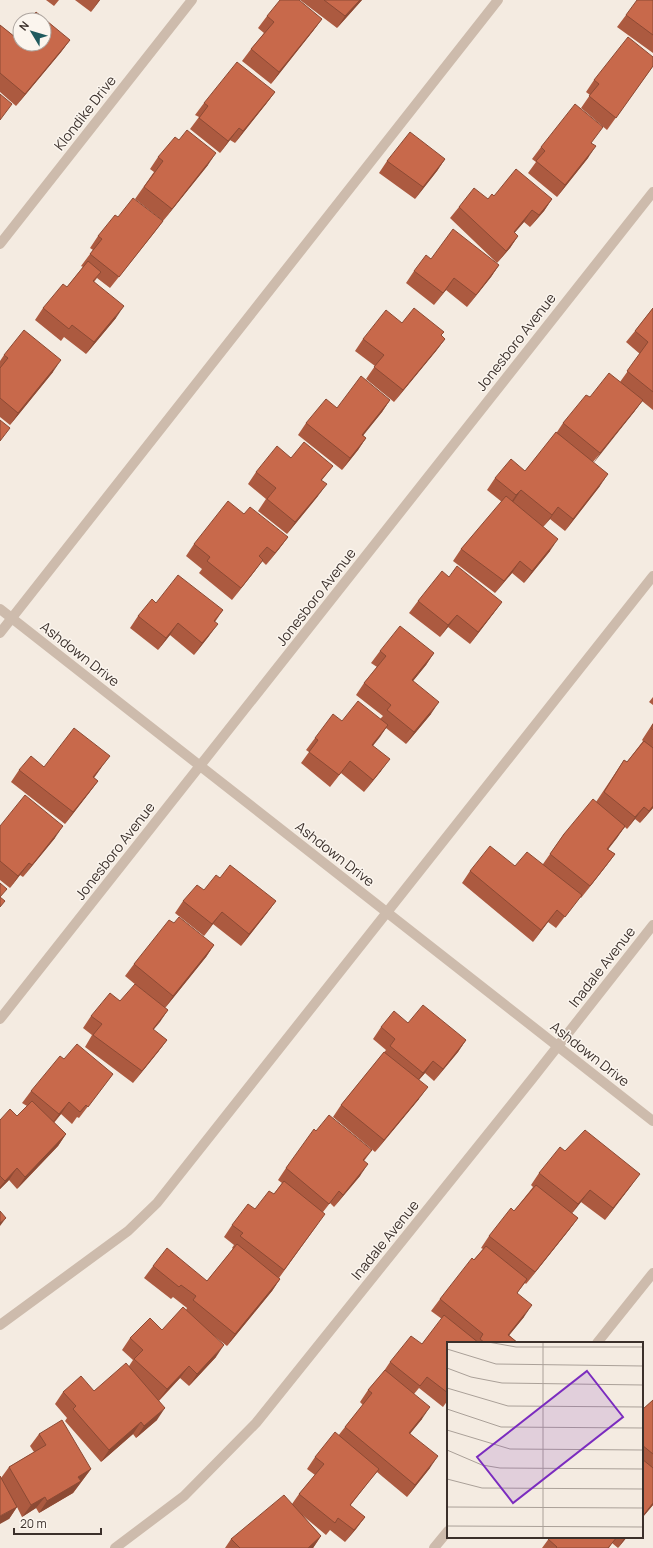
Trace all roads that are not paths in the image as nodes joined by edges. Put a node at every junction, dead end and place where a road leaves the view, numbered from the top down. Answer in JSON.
{"nodes":[{"id":1,"x":192,"y":0,"type":"edge"},
{"id":2,"x":498,"y":0,"type":"edge"},
{"id":3,"x":653,"y":192,"type":"edge"},
{"id":4,"x":0,"y":244,"type":"edge"},
{"id":5,"x":653,"y":576,"type":"edge"},
{"id":6,"x":0,"y":609,"type":"edge"},
{"id":7,"x":12,"y":618,"type":"junction"},
{"id":8,"x":0,"y":633,"type":"edge"},
{"id":9,"x":200,"y":766,"type":"junction"},
{"id":10,"x":388,"y":913,"type":"junction"},
{"id":11,"x":653,"y":925,"type":"edge"},
{"id":12,"x":0,"y":1019,"type":"edge"},
{"id":13,"x":557,"y":1047,"type":"junction"},
{"id":14,"x":653,"y":1121,"type":"edge"},
{"id":15,"x":653,"y":1273,"type":"edge"},
{"id":16,"x":0,"y":1324,"type":"edge"},
{"id":17,"x":598,"y":1342,"type":"edge"},
{"id":18,"x":447,"y":1532,"type":"edge"},
{"id":19,"x":116,"y":1548,"type":"edge"},
{"id":20,"x":434,"y":1548,"type":"edge"}],
"edges":[{"from":1,"to":4,"type":"street","name":"Klondike Drive"},
{"from":2,"to":7,"type":"street"},
{"from":3,"to":9,"type":"street","name":"Jonesboro Avenue"},
{"from":5,"to":10,"type":"street"},
{"from":6,"to":7,"type":"street","name":"Ashdown Drive"},
{"from":7,"to":8,"type":"street"},
{"from":7,"to":9,"type":"street","name":"Ashdown Drive"},
{"from":9,"to":10,"type":"street","name":"Ashdown Drive"},
{"from":9,"to":12,"type":"street","name":"Jonesboro Avenue"},
{"from":10,"to":13,"type":"street","name":"Ashdown Drive"},
{"from":10,"to":16,"type":"street"},
{"from":11,"to":13,"type":"street","name":"Inadale Avenue"},
{"from":13,"to":14,"type":"street","name":"Ashdown Drive"},
{"from":13,"to":19,"type":"street","name":"Inadale Avenue"},
{"from":15,"to":17,"type":"street"},
{"from":18,"to":20,"type":"street"}]}
